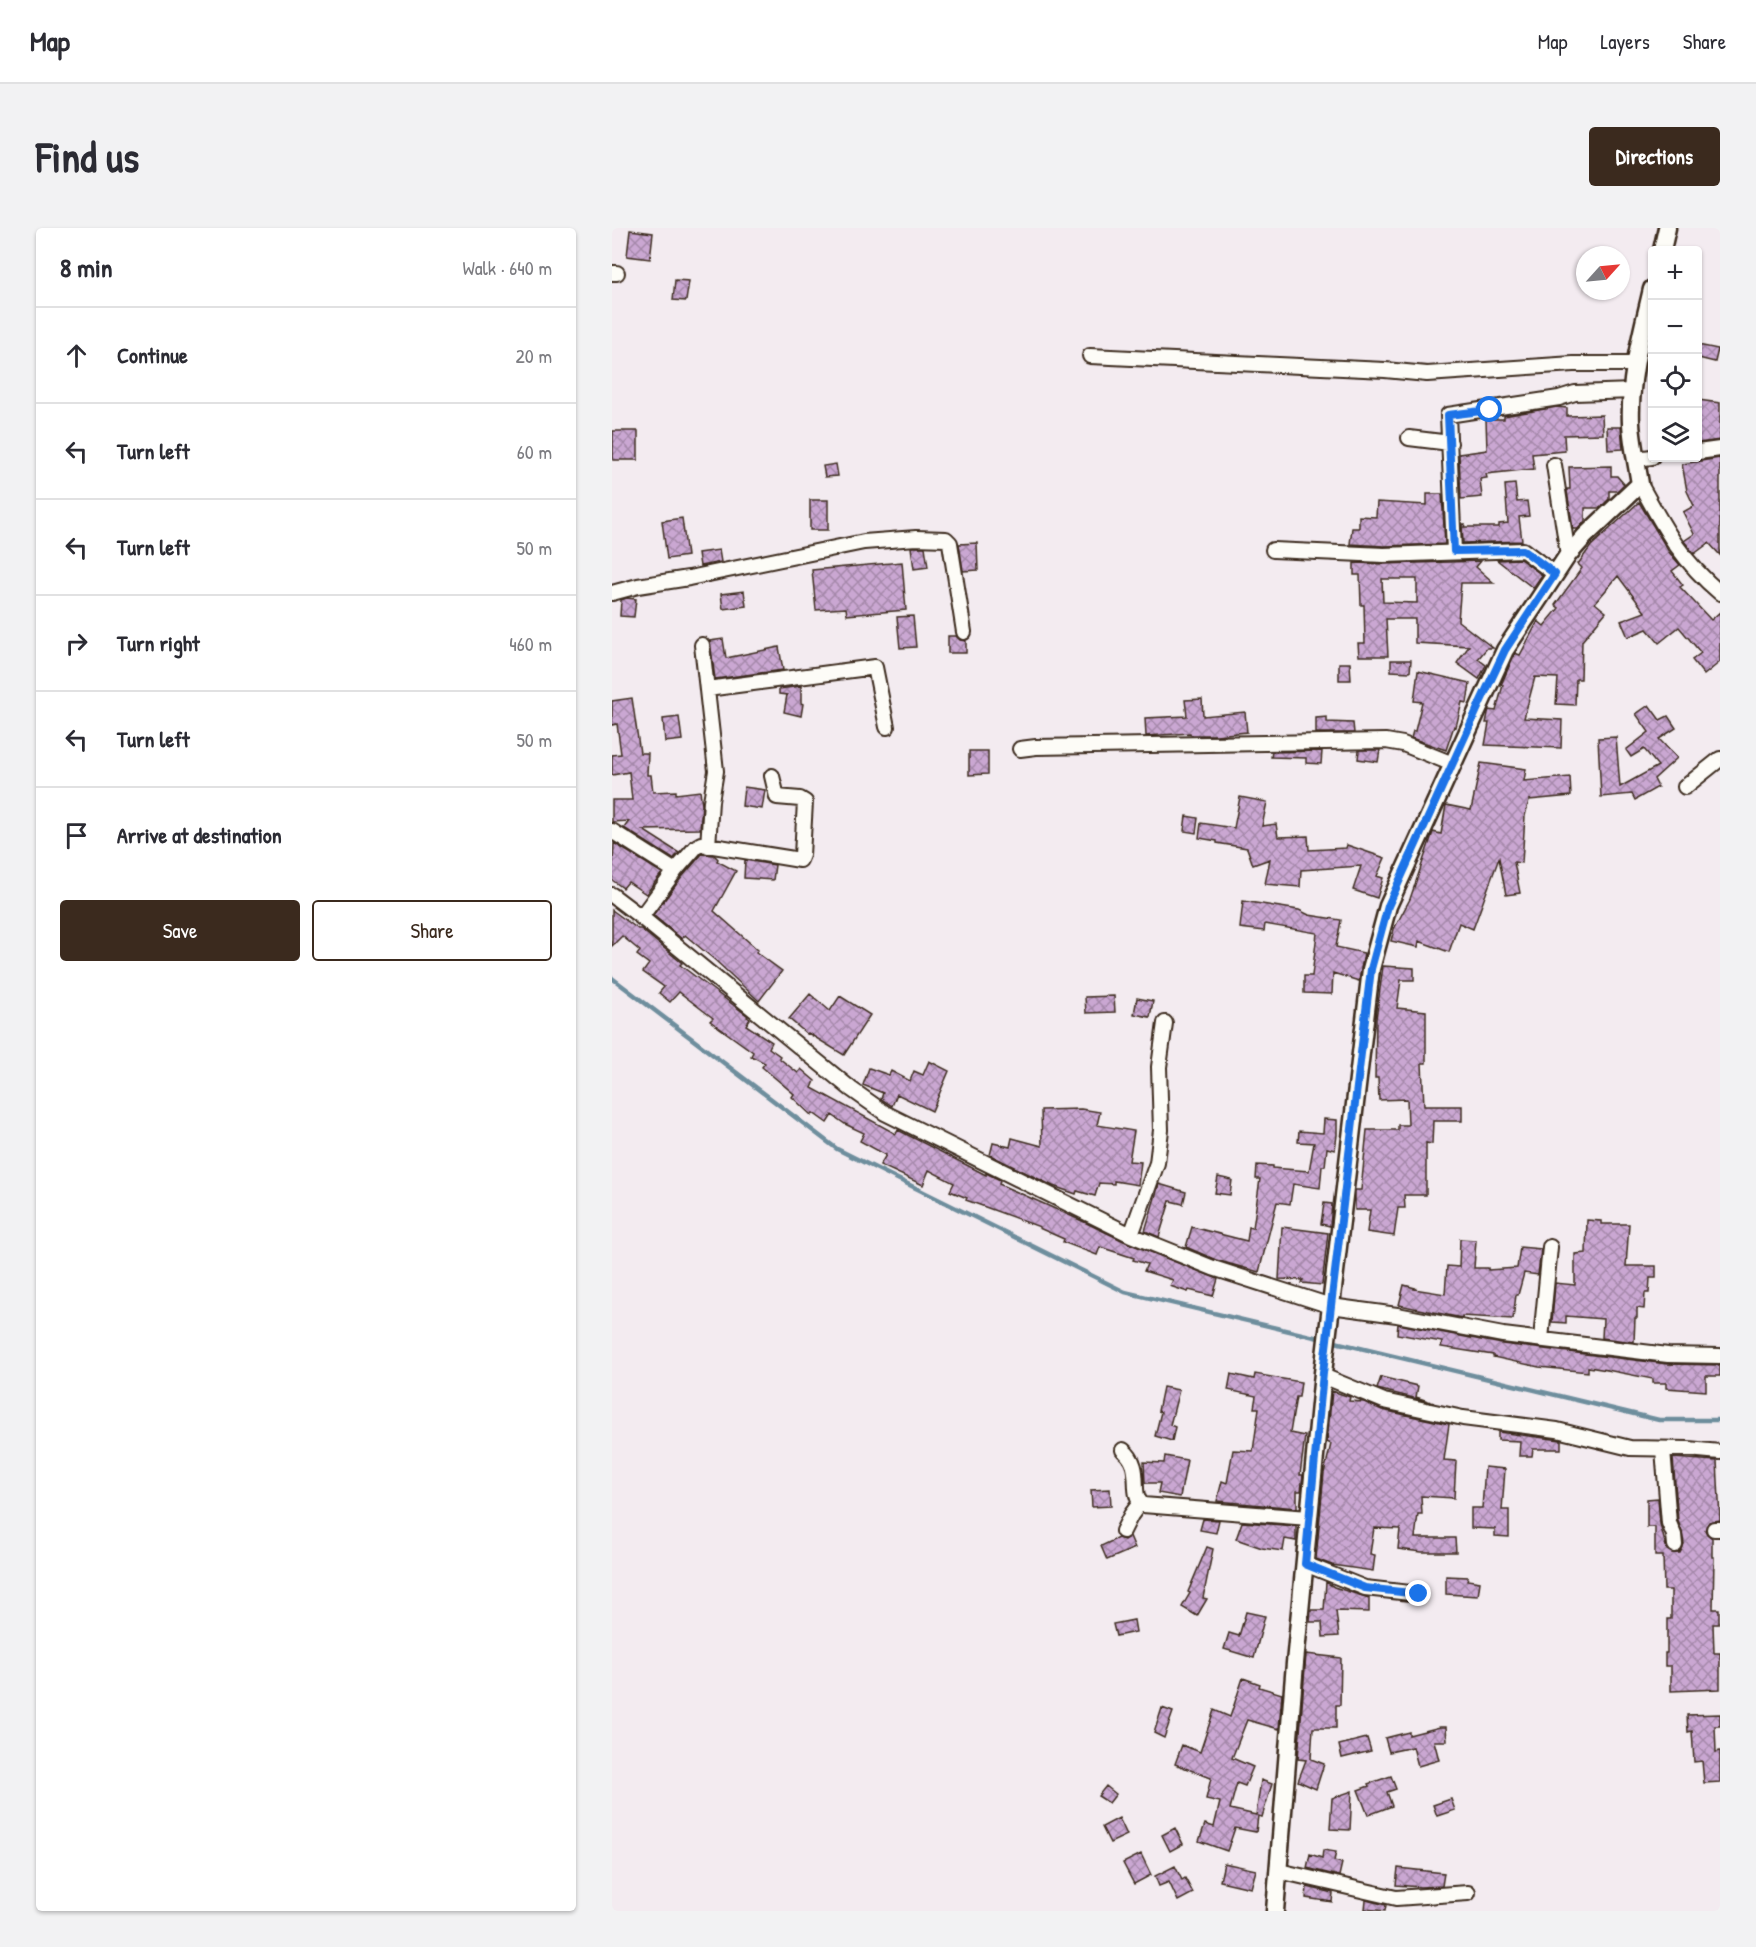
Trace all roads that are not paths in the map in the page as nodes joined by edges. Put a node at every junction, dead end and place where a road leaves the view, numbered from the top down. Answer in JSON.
{"nodes":[{"id":1,"x":1667,"y":228,"type":"edge"},
{"id":2,"x":1663,"y":246,"type":"edge"},
{"id":3,"x":1650,"y":300,"type":"edge"},
{"id":4,"x":1090,"y":356,"type":"dead end"},
{"id":5,"x":1635,"y":364,"type":"junction"},
{"id":6,"x":1633,"y":391,"type":"junction"},
{"id":7,"x":1409,"y":438,"type":"dead end"},
{"id":8,"x":1450,"y":443,"type":"junction"},
{"id":9,"x":1720,"y":449,"type":"edge"},
{"id":10,"x":1702,"y":451,"type":"edge"},
{"id":11,"x":1644,"y":458,"type":"edge"},
{"id":12,"x":1554,"y":465,"type":"dead end"},
{"id":13,"x":1640,"y":484,"type":"junction"},
{"id":14,"x":1273,"y":550,"type":"dead end"},
{"id":15,"x":1454,"y":551,"type":"junction"},
{"id":16,"x":1568,"y":555,"type":"junction"},
{"id":17,"x":1555,"y":574,"type":"junction"},
{"id":18,"x":612,"y":593,"type":"edge"},
{"id":19,"x":1720,"y":593,"type":"edge"},
{"id":20,"x":964,"y":632,"type":"dead end"},
{"id":21,"x":702,"y":645,"type":"dead end"},
{"id":22,"x":707,"y":689,"type":"junction"},
{"id":23,"x":887,"y":727,"type":"dead end"},
{"id":24,"x":1020,"y":748,"type":"dead end"},
{"id":25,"x":1720,"y":759,"type":"edge"},
{"id":26,"x":1453,"y":764,"type":"junction"},
{"id":27,"x":772,"y":776,"type":"dead end"},
{"id":28,"x":1685,"y":788,"type":"dead end"},
{"id":29,"x":612,"y":831,"type":"edge"},
{"id":30,"x":708,"y":846,"type":"junction"},
{"id":31,"x":675,"y":871,"type":"junction"},
{"id":32,"x":612,"y":895,"type":"edge"},
{"id":33,"x":641,"y":916,"type":"junction"},
{"id":34,"x":1165,"y":1023,"type":"dead end"},
{"id":35,"x":1131,"y":1235,"type":"junction"},
{"id":36,"x":1550,"y":1247,"type":"dead end"},
{"id":37,"x":1330,"y":1313,"type":"junction"},
{"id":38,"x":1541,"y":1340,"type":"junction"},
{"id":39,"x":1720,"y":1356,"type":"edge"},
{"id":40,"x":1323,"y":1375,"type":"junction"},
{"id":41,"x":1661,"y":1449,"type":"junction"},
{"id":42,"x":1123,"y":1450,"type":"dead end"},
{"id":43,"x":1720,"y":1452,"type":"edge"},
{"id":44,"x":1140,"y":1503,"type":"junction"},
{"id":45,"x":1309,"y":1518,"type":"junction"},
{"id":46,"x":1123,"y":1531,"type":"dead end"},
{"id":47,"x":1675,"y":1545,"type":"dead end"},
{"id":48,"x":1305,"y":1564,"type":"junction"},
{"id":49,"x":1419,"y":1594,"type":"dead end"},
{"id":50,"x":1278,"y":1871,"type":"junction"},
{"id":51,"x":1468,"y":1893,"type":"dead end"},
{"id":52,"x":1275,"y":1911,"type":"edge"}],
"edges":[{"from":1,"to":2,"type":"street"},
{"from":3,"to":5,"type":"street"},
{"from":4,"to":5,"type":"street"},
{"from":5,"to":6,"type":"street"},
{"from":6,"to":8,"type":"street"},
{"from":6,"to":11,"type":"street"},
{"from":7,"to":8,"type":"street"},
{"from":8,"to":15,"type":"street"},
{"from":9,"to":10,"type":"street"},
{"from":11,"to":13,"type":"street"},
{"from":12,"to":16,"type":"street"},
{"from":13,"to":16,"type":"street"},
{"from":13,"to":19,"type":"street"},
{"from":14,"to":15,"type":"street"},
{"from":15,"to":17,"type":"street"},
{"from":16,"to":17,"type":"street"},
{"from":17,"to":26,"type":"street"},
{"from":18,"to":20,"type":"street"},
{"from":21,"to":22,"type":"street"},
{"from":22,"to":23,"type":"street"},
{"from":22,"to":30,"type":"street"},
{"from":24,"to":26,"type":"street"},
{"from":25,"to":28,"type":"street"},
{"from":26,"to":37,"type":"street"},
{"from":27,"to":30,"type":"street"},
{"from":29,"to":31,"type":"street"},
{"from":30,"to":31,"type":"street"},
{"from":31,"to":33,"type":"street"},
{"from":32,"to":33,"type":"street"},
{"from":33,"to":35,"type":"street"},
{"from":34,"to":35,"type":"street"},
{"from":35,"to":37,"type":"street"},
{"from":36,"to":38,"type":"street"},
{"from":37,"to":38,"type":"street"},
{"from":37,"to":40,"type":"street"},
{"from":38,"to":39,"type":"street"},
{"from":40,"to":41,"type":"street"},
{"from":40,"to":45,"type":"street"},
{"from":41,"to":43,"type":"street"},
{"from":41,"to":47,"type":"street"},
{"from":42,"to":44,"type":"street"},
{"from":44,"to":45,"type":"street"},
{"from":44,"to":46,"type":"street"},
{"from":45,"to":48,"type":"street"},
{"from":48,"to":49,"type":"street"},
{"from":48,"to":50,"type":"street"},
{"from":50,"to":51,"type":"street"},
{"from":50,"to":52,"type":"street"}]}
